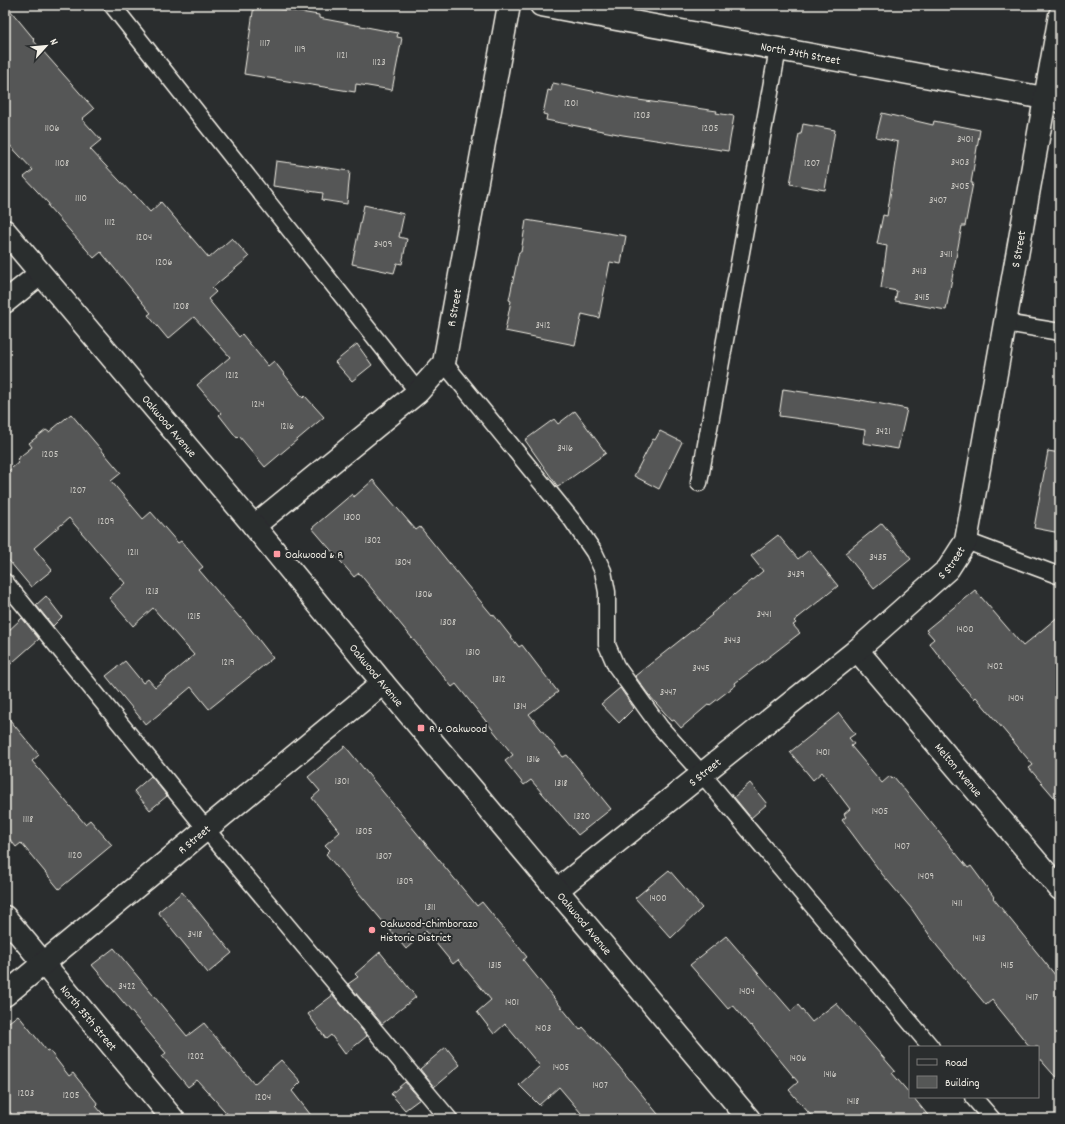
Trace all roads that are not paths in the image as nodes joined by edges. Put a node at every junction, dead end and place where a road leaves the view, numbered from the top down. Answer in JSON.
{"nodes":[{"id":1,"x":112,"y":5,"type":"edge"},
{"id":2,"x":509,"y":5,"type":"edge"},
{"id":3,"x":542,"y":5,"type":"edge"},
{"id":4,"x":1060,"y":15,"type":"edge"},
{"id":5,"x":778,"y":49,"type":"junction"},
{"id":6,"x":1053,"y":99,"type":"edge"},
{"id":7,"x":5,"y":232,"type":"edge"},
{"id":8,"x":40,"y":274,"type":"junction"},
{"id":9,"x":5,"y":302,"type":"edge"},
{"id":10,"x":1006,"y":323,"type":"junction"},
{"id":11,"x":1060,"y":332,"type":"edge"},
{"id":12,"x":444,"y":363,"type":"junction"},
{"id":13,"x":418,"y":392,"type":"junction"},
{"id":14,"x":699,"y":483,"type":"dead end"},
{"id":15,"x":254,"y":526,"type":"junction"},
{"id":16,"x":966,"y":542,"type":"junction"},
{"id":17,"x":1060,"y":576,"type":"edge"},
{"id":18,"x":5,"y":582,"type":"edge"},
{"id":19,"x":857,"y":650,"type":"junction"},
{"id":20,"x":383,"y":684,"type":"junction"},
{"id":21,"x":702,"y":774,"type":"junction"},
{"id":22,"x":206,"y":829,"type":"junction"},
{"id":23,"x":1060,"y":889,"type":"edge"},
{"id":24,"x":556,"y":890,"type":"junction"},
{"id":25,"x":5,"y":917,"type":"edge"},
{"id":26,"x":43,"y":963,"type":"junction"},
{"id":27,"x":5,"y":995,"type":"edge"},
{"id":28,"x":930,"y":1046,"type":"edge"},
{"id":29,"x":974,"y":1098,"type":"edge"},
{"id":30,"x":173,"y":1119,"type":"edge"},
{"id":31,"x":449,"y":1119,"type":"edge"},
{"id":32,"x":749,"y":1119,"type":"edge"},
{"id":33,"x":992,"y":1119,"type":"edge"}],
"edges":[{"from":1,"to":13,"type":"lane"},
{"from":2,"to":12,"type":"street","name":"R Street"},
{"from":3,"to":5,"type":"street","name":"North 34th Street"},
{"from":4,"to":6,"type":"street","name":"S Street"},
{"from":5,"to":6,"type":"street","name":"North 34th Street"},
{"from":5,"to":14,"type":"lane"},
{"from":6,"to":10,"type":"street","name":"S Street"},
{"from":7,"to":8,"type":"street","name":"Oakwood Avenue"},
{"from":8,"to":9,"type":"street"},
{"from":8,"to":15,"type":"street","name":"Oakwood Avenue"},
{"from":10,"to":11,"type":"lane"},
{"from":10,"to":16,"type":"street","name":"S Street"},
{"from":12,"to":13,"type":"street"},
{"from":12,"to":21,"type":"lane"},
{"from":13,"to":15,"type":"street"},
{"from":15,"to":20,"type":"street","name":"Oakwood Avenue"},
{"from":16,"to":17,"type":"lane"},
{"from":16,"to":19,"type":"street","name":"S Street"},
{"from":18,"to":22,"type":"lane"},
{"from":19,"to":21,"type":"street","name":"S Street"},
{"from":19,"to":23,"type":"street","name":"Melton Avenue"},
{"from":20,"to":22,"type":"street","name":"R Street"},
{"from":20,"to":24,"type":"street","name":"Oakwood Avenue"},
{"from":21,"to":24,"type":"street","name":"S Street"},
{"from":21,"to":28,"type":"lane"},
{"from":22,"to":26,"type":"street","name":"R Street"},
{"from":22,"to":31,"type":"lane"},
{"from":24,"to":32,"type":"street","name":"Oakwood Avenue"},
{"from":25,"to":26,"type":"street","name":"North 35th Street"},
{"from":26,"to":27,"type":"street","name":"R Street"},
{"from":26,"to":30,"type":"street","name":"North 35th Street"},
{"from":29,"to":33,"type":"lane"}]}
